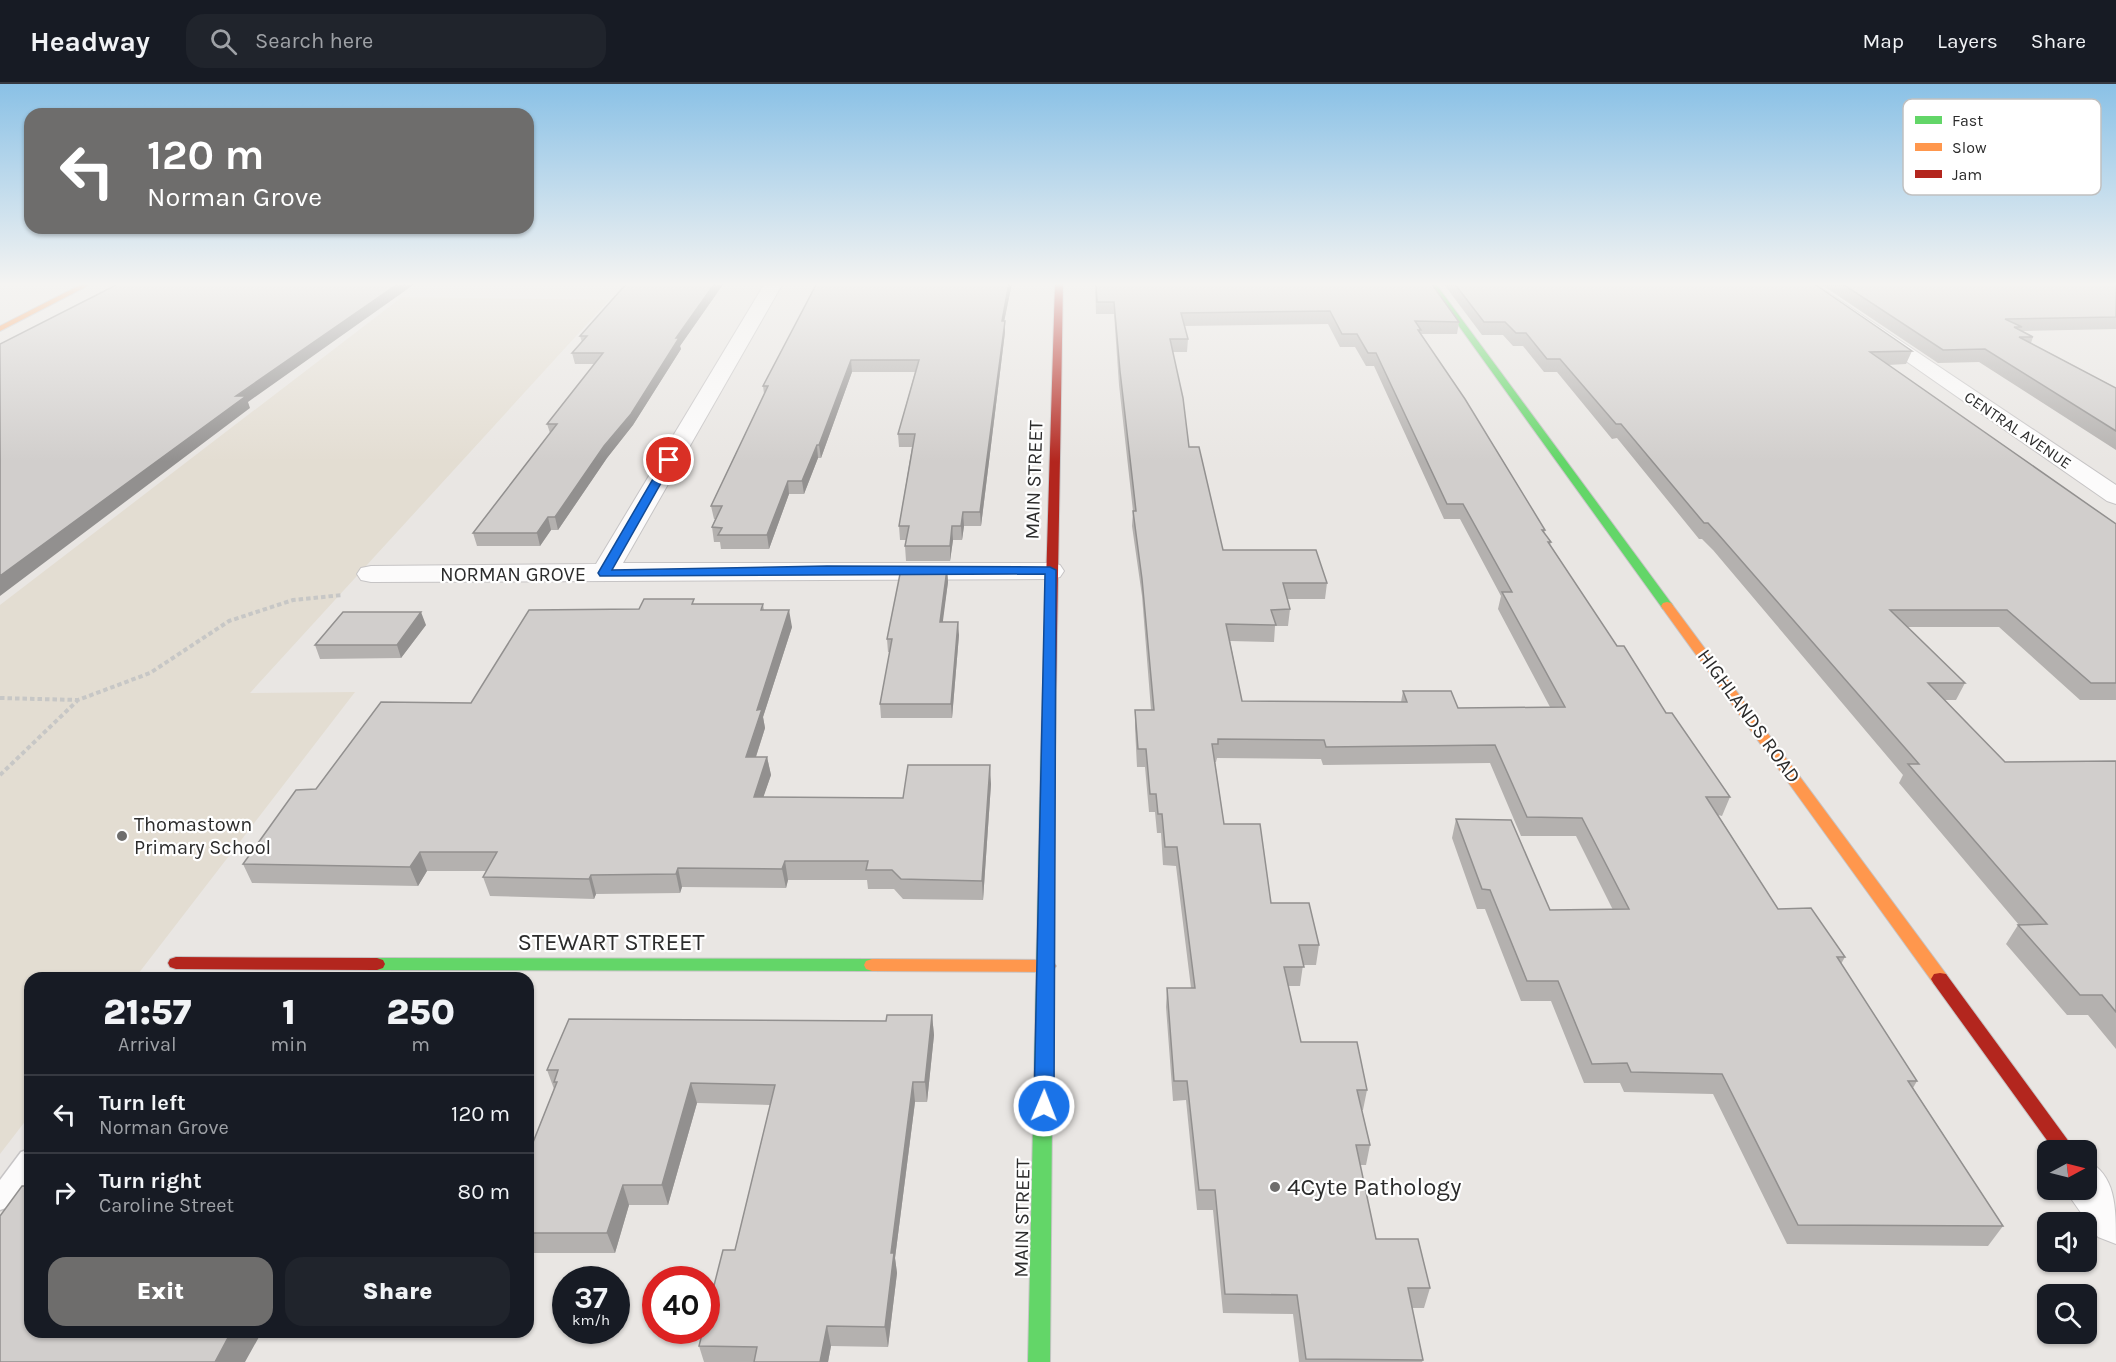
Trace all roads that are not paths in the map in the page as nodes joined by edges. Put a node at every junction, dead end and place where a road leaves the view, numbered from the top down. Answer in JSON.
{"nodes":[{"id":1,"x":739,"y":343,"type":"edge"},
{"id":2,"x":1057,"y":343,"type":"edge"},
{"id":3,"x":1475,"y":343,"type":"edge"},
{"id":4,"x":1890,"y":343,"type":"edge"},
{"id":5,"x":2116,"y":496,"type":"edge"},
{"id":6,"x":1050,"y":570,"type":"junction"},
{"id":7,"x":604,"y":573,"type":"junction"},
{"id":8,"x":371,"y":574,"type":"dead end"},
{"id":9,"x":1047,"y":966,"type":"junction"},
{"id":10,"x":170,"y":971,"type":"edge"},
{"id":11,"x":2058,"y":1140,"type":"edge"},
{"id":12,"x":24,"y":1167,"type":"edge"},
{"id":13,"x":2097,"y":1195,"type":"edge"},
{"id":14,"x":0,"y":1199,"type":"edge"},
{"id":15,"x":2116,"y":1221,"type":"edge"},
{"id":16,"x":1039,"y":1362,"type":"edge"}],
"edges":[{"from":1,"to":7,"type":"street"},
{"from":2,"to":6,"type":"street","name":"MAIN STREET"},
{"from":3,"to":11,"type":"street","name":"HIGHLANDS ROAD"},
{"from":4,"to":5,"type":"street","name":"CENTRAL AVENUE"},
{"from":6,"to":7,"type":"street","name":"NORMAN GROVE"},
{"from":6,"to":9,"type":"street","name":"MAIN STREET"},
{"from":7,"to":8,"type":"street","name":"NORMAN GROVE"},
{"from":9,"to":10,"type":"street","name":"STEWART STREET"},
{"from":9,"to":16,"type":"street","name":"MAIN STREET"},
{"from":12,"to":14,"type":"lane"},
{"from":13,"to":15,"type":"street"}]}
